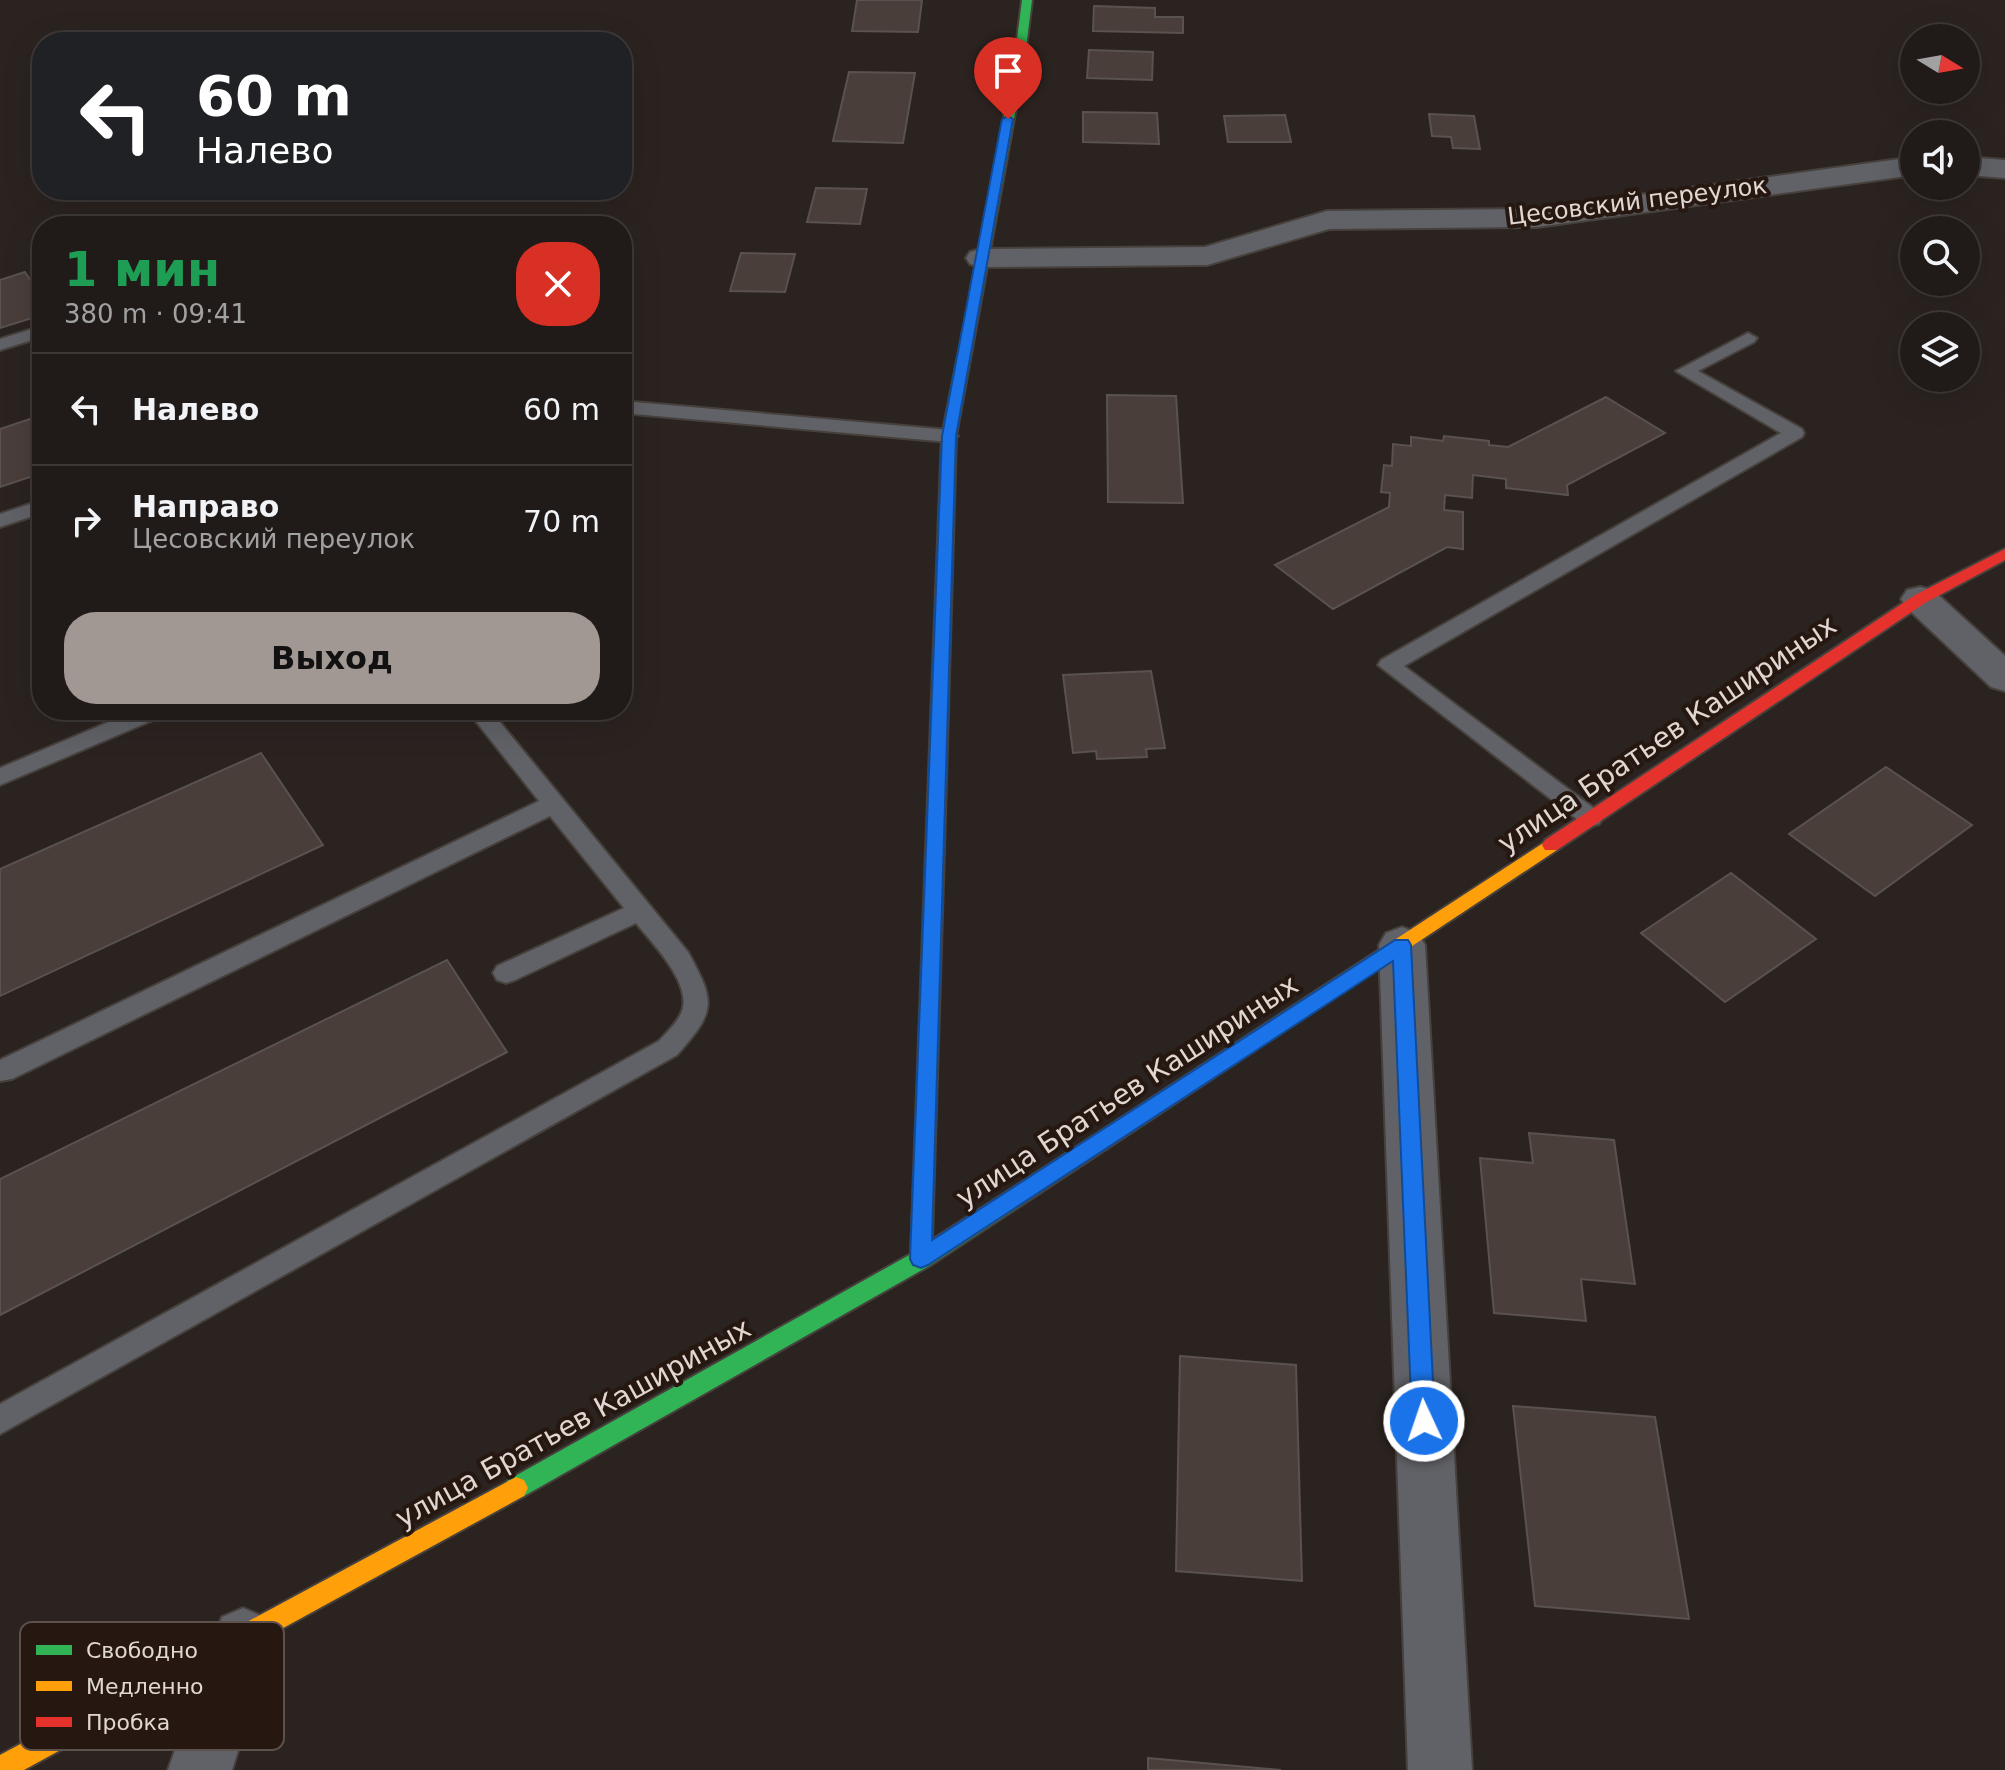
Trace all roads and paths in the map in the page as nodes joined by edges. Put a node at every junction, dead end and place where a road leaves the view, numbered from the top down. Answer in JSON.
{"nodes":[{"id":1,"x":1027,"y":0,"type":"edge"},
{"id":2,"x":1980,"y":167,"type":"edge"},
{"id":3,"x":1900,"y":168,"type":"edge"},
{"id":4,"x":2005,"y":169,"type":"edge"},
{"id":5,"x":981,"y":258,"type":"junction"},
{"id":6,"x":32,"y":334,"type":"edge"},
{"id":7,"x":1748,"y":338,"type":"dead end"},
{"id":8,"x":0,"y":345,"type":"edge"},
{"id":9,"x":632,"y":408,"type":"edge"},
{"id":10,"x":949,"y":436,"type":"junction"},
{"id":11,"x":32,"y":510,"type":"edge"},
{"id":12,"x":0,"y":521,"type":"edge"},
{"id":13,"x":2005,"y":554,"type":"edge"},
{"id":14,"x":1920,"y":599,"type":"junction"},
{"id":15,"x":2005,"y":678,"type":"edge"},
{"id":16,"x":134,"y":720,"type":"edge"},
{"id":17,"x":486,"y":720,"type":"edge"},
{"id":18,"x":0,"y":777,"type":"edge"},
{"id":19,"x":554,"y":804,"type":"junction"},
{"id":20,"x":1591,"y":818,"type":"junction"},
{"id":21,"x":640,"y":911,"type":"junction"},
{"id":22,"x":1402,"y":945,"type":"junction"},
{"id":23,"x":506,"y":973,"type":"dead end"},
{"id":24,"x":3,"y":1071,"type":"dead end"},
{"id":25,"x":921,"y":1259,"type":"junction"},
{"id":26,"x":0,"y":1420,"type":"edge"},
{"id":27,"x":272,"y":1622,"type":"edge"},
{"id":28,"x":35,"y":1750,"type":"edge"},
{"id":29,"x":207,"y":1750,"type":"edge"},
{"id":30,"x":0,"y":1769,"type":"edge"},
{"id":31,"x":200,"y":1770,"type":"edge"},
{"id":32,"x":1440,"y":1770,"type":"edge"}],
"edges":[{"from":1,"to":5,"type":"street"},
{"from":2,"to":4,"type":"street"},
{"from":3,"to":5,"type":"street","name":"Цесовский переулок"},
{"from":5,"to":10,"type":"street"},
{"from":6,"to":8,"type":"lane"},
{"from":7,"to":20,"type":"lane"},
{"from":9,"to":10,"type":"lane"},
{"from":10,"to":25,"type":"street"},
{"from":11,"to":12,"type":"lane"},
{"from":13,"to":14,"type":"street","name":"улица Братьев Кашириных"},
{"from":14,"to":15,"type":"street"},
{"from":14,"to":20,"type":"street","name":"улица Братьев Кашириных"},
{"from":16,"to":18,"type":"lane"},
{"from":17,"to":19,"type":"lane"},
{"from":19,"to":21,"type":"lane"},
{"from":19,"to":24,"type":"lane"},
{"from":20,"to":22,"type":"street","name":"улица Братьев Кашириных"},
{"from":21,"to":23,"type":"lane"},
{"from":21,"to":26,"type":"lane"},
{"from":22,"to":25,"type":"street","name":"улица Братьев Кашириных"},
{"from":22,"to":32,"type":"street"},
{"from":25,"to":27,"type":"street","name":"улица Братьев Кашириных"},
{"from":28,"to":30,"type":"street","name":"улица Братьев Кашириных"},
{"from":29,"to":31,"type":"street"}]}
